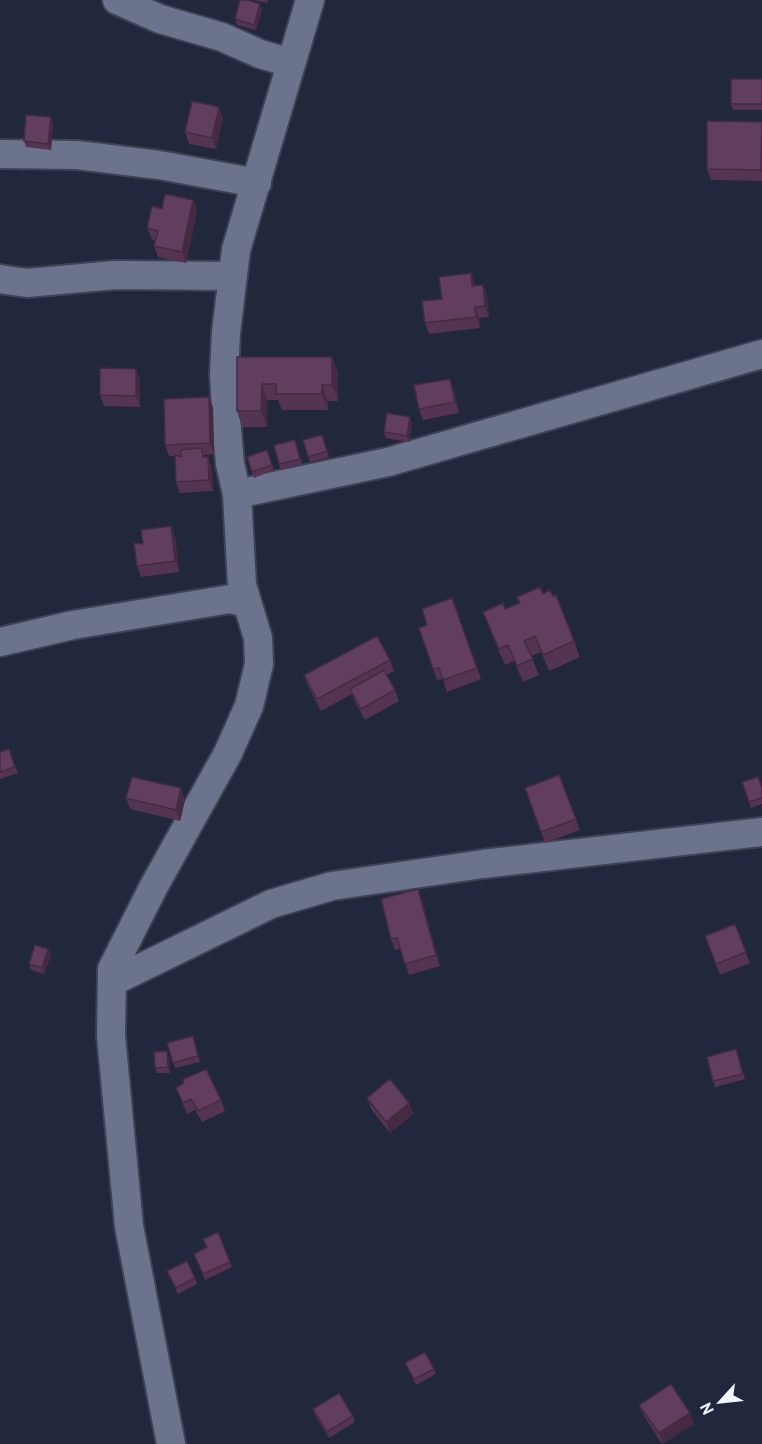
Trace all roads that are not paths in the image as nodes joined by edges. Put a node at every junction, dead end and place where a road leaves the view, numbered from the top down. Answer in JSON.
{"nodes":[{"id":1,"x":117,"y":0,"type":"edge"},
{"id":2,"x":310,"y":0,"type":"edge"},
{"id":3,"x":291,"y":63,"type":"junction"},
{"id":4,"x":0,"y":154,"type":"edge"},
{"id":5,"x":257,"y":183,"type":"junction"},
{"id":6,"x":233,"y":276,"type":"junction"},
{"id":7,"x":0,"y":279,"type":"edge"},
{"id":8,"x":762,"y":354,"type":"edge"},
{"id":9,"x":237,"y":494,"type":"junction"},
{"id":10,"x":246,"y":603,"type":"junction"},
{"id":11,"x":0,"y":642,"type":"edge"},
{"id":12,"x":762,"y":832,"type":"edge"},
{"id":13,"x":112,"y":982,"type":"junction"},
{"id":14,"x":171,"y":1444,"type":"edge"}],
"edges":[{"from":1,"to":3,"type":"street"},
{"from":2,"to":3,"type":"street"},
{"from":3,"to":5,"type":"street"},
{"from":4,"to":5,"type":"street"},
{"from":5,"to":6,"type":"street"},
{"from":6,"to":7,"type":"street"},
{"from":6,"to":9,"type":"street"},
{"from":8,"to":9,"type":"street"},
{"from":9,"to":10,"type":"street"},
{"from":10,"to":11,"type":"street"},
{"from":10,"to":13,"type":"street"},
{"from":12,"to":13,"type":"street"},
{"from":13,"to":14,"type":"street"}]}
